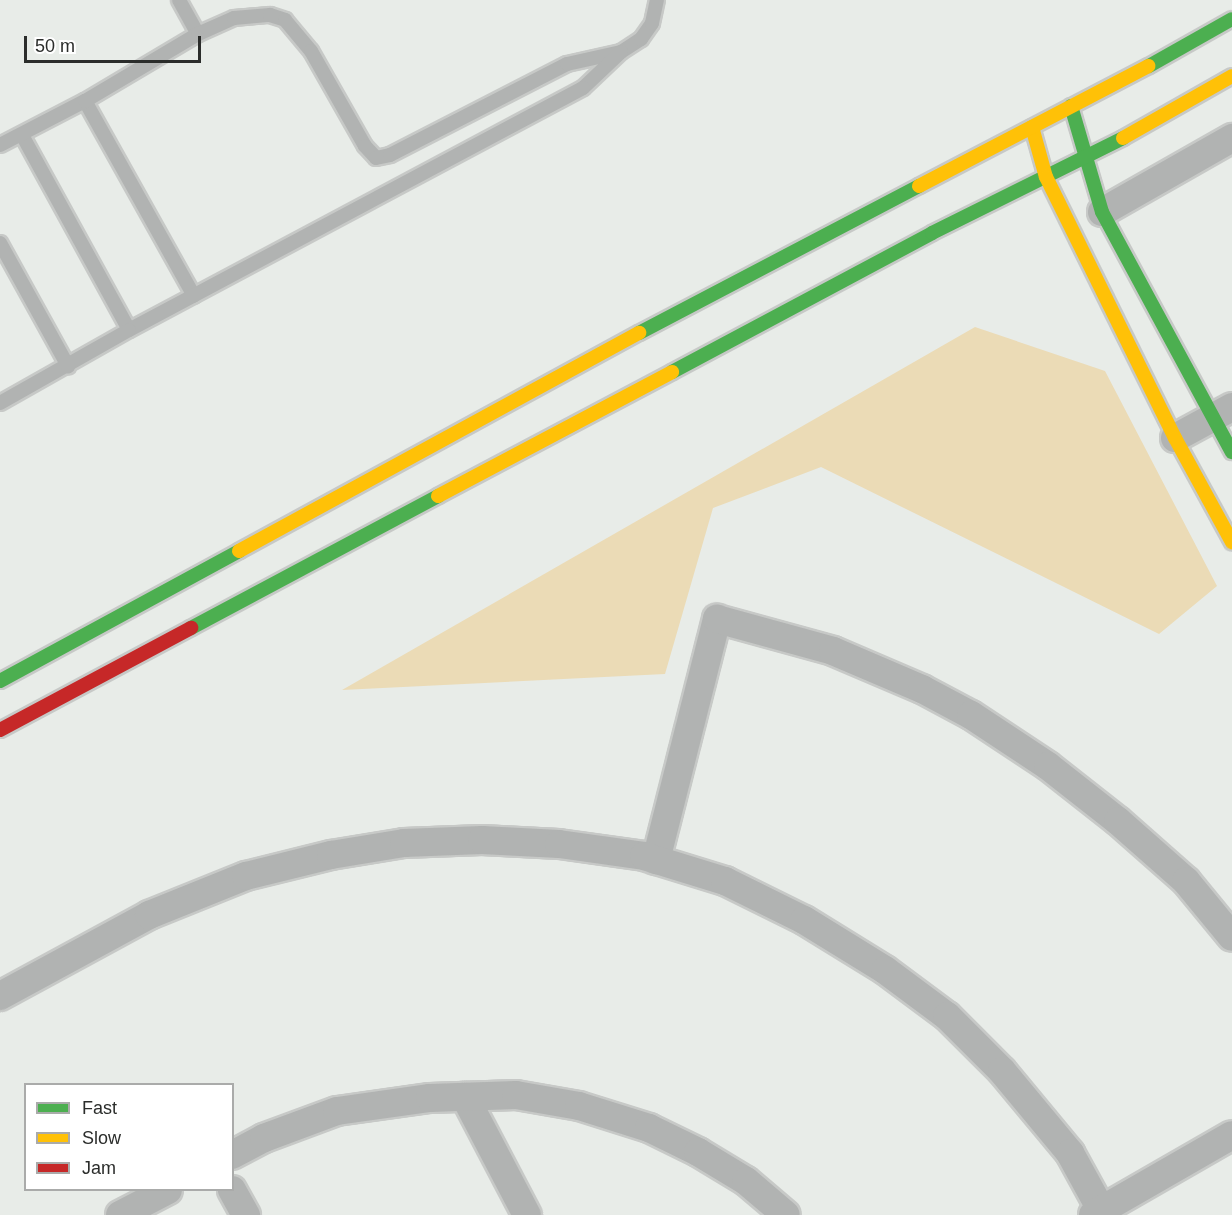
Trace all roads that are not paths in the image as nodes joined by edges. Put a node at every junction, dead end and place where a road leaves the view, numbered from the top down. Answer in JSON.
{"nodes":[{"id":1,"x":179,"y":0,"type":"edge"},
{"id":2,"x":657,"y":0,"type":"edge"},
{"id":3,"x":1232,"y":19,"type":"edge"},
{"id":4,"x":198,"y":34,"type":"junction"},
{"id":5,"x":621,"y":52,"type":"junction"},
{"id":6,"x":1232,"y":76,"type":"edge"},
{"id":7,"x":85,"y":101,"type":"junction"},
{"id":8,"x":1071,"y":106,"type":"junction"},
{"id":9,"x":1032,"y":127,"type":"junction"},
{"id":10,"x":22,"y":135,"type":"junction"},
{"id":11,"x":1232,"y":138,"type":"edge"},
{"id":12,"x":0,"y":145,"type":"edge"},
{"id":13,"x":1085,"y":157,"type":"junction"},
{"id":14,"x":1046,"y":177,"type":"junction"},
{"id":15,"x":1102,"y":212,"type":"junction"},
{"id":16,"x":0,"y":243,"type":"edge"},
{"id":17,"x":194,"y":296,"type":"junction"},
{"id":18,"x":129,"y":330,"type":"junction"},
{"id":19,"x":69,"y":366,"type":"junction"},
{"id":20,"x":2,"y":398,"type":"edge"},
{"id":21,"x":1222,"y":412,"type":"edge"},
{"id":22,"x":1175,"y":438,"type":"junction"},
{"id":23,"x":1232,"y":452,"type":"edge"},
{"id":24,"x":1232,"y":542,"type":"edge"},
{"id":25,"x":0,"y":681,"type":"edge"},
{"id":26,"x":0,"y":730,"type":"edge"},
{"id":27,"x":656,"y":860,"type":"junction"},
{"id":28,"x":1232,"y":937,"type":"edge"},
{"id":29,"x":0,"y":996,"type":"edge"},
{"id":30,"x":465,"y":1096,"type":"junction"},
{"id":31,"x":1232,"y":1135,"type":"edge"},
{"id":32,"x":234,"y":1154,"type":"edge"},
{"id":33,"x":166,"y":1191,"type":"edge"},
{"id":34,"x":233,"y":1191,"type":"edge"},
{"id":35,"x":1100,"y":1214,"type":"edge"},
{"id":36,"x":120,"y":1215,"type":"edge"},
{"id":37,"x":246,"y":1215,"type":"edge"},
{"id":38,"x":527,"y":1215,"type":"edge"},
{"id":39,"x":786,"y":1215,"type":"edge"}],
"edges":[{"from":1,"to":4,"type":"lane"},
{"from":2,"to":5,"type":"lane"},
{"from":3,"to":8,"type":"main road"},
{"from":4,"to":5,"type":"lane"},
{"from":4,"to":7,"type":"lane"},
{"from":5,"to":17,"type":"lane"},
{"from":6,"to":13,"type":"main road"},
{"from":7,"to":10,"type":"lane"},
{"from":7,"to":17,"type":"lane"},
{"from":8,"to":9,"type":"main road"},
{"from":8,"to":13,"type":"main road"},
{"from":9,"to":14,"type":"main road"},
{"from":9,"to":25,"type":"main road"},
{"from":10,"to":12,"type":"lane"},
{"from":10,"to":18,"type":"lane"},
{"from":11,"to":15,"type":"street"},
{"from":13,"to":14,"type":"main road"},
{"from":13,"to":15,"type":"main road"},
{"from":14,"to":22,"type":"main road"},
{"from":14,"to":26,"type":"main road"},
{"from":15,"to":21,"type":"main road"},
{"from":16,"to":19,"type":"lane"},
{"from":17,"to":18,"type":"lane"},
{"from":18,"to":19,"type":"lane"},
{"from":19,"to":20,"type":"lane"},
{"from":21,"to":22,"type":"street"},
{"from":21,"to":23,"type":"main road"},
{"from":22,"to":24,"type":"main road"},
{"from":27,"to":28,"type":"street"},
{"from":27,"to":29,"type":"street"},
{"from":27,"to":35,"type":"street"},
{"from":30,"to":32,"type":"street"},
{"from":30,"to":38,"type":"street"},
{"from":30,"to":39,"type":"street"},
{"from":31,"to":35,"type":"street"},
{"from":33,"to":36,"type":"street"},
{"from":34,"to":37,"type":"street"}]}
